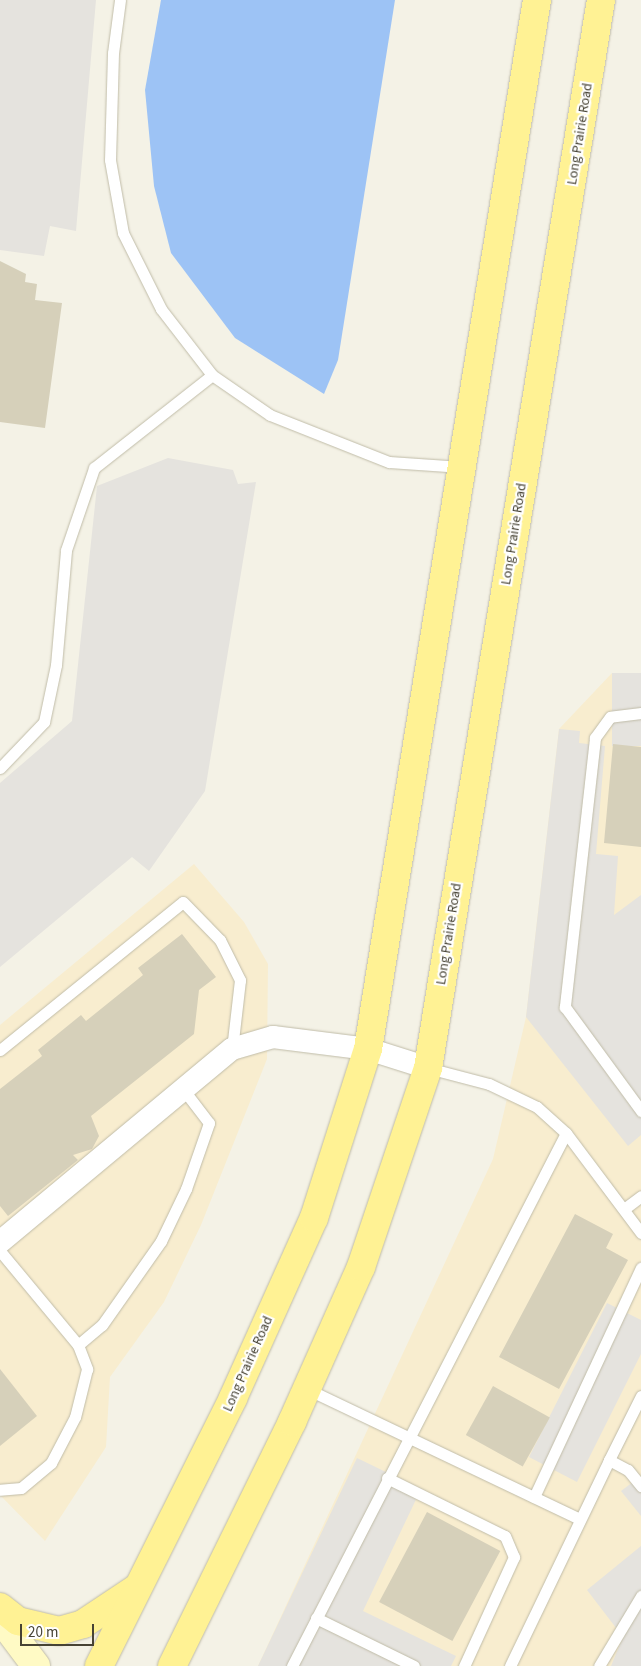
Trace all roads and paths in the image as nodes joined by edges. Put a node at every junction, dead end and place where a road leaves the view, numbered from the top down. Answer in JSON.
{"nodes":[{"id":1,"x":120,"y":0,"type":"edge"},
{"id":2,"x":537,"y":0,"type":"edge"},
{"id":3,"x":602,"y":0,"type":"edge"},
{"id":4,"x":212,"y":374,"type":"junction"},
{"id":5,"x":462,"y":467,"type":"junction"},
{"id":6,"x":641,"y":713,"type":"edge"},
{"id":7,"x":0,"y":768,"type":"edge"},
{"id":8,"x":368,"y":1049,"type":"junction"},
{"id":9,"x":0,"y":1050,"type":"edge"},
{"id":10,"x":232,"y":1050,"type":"junction"},
{"id":11,"x":428,"y":1068,"type":"junction"},
{"id":12,"x":183,"y":1089,"type":"junction"},
{"id":13,"x":641,"y":1111,"type":"edge"},
{"id":14,"x":566,"y":1134,"type":"junction"},
{"id":15,"x":641,"y":1196,"type":"edge"},
{"id":16,"x":624,"y":1209,"type":"junction"},
{"id":17,"x":641,"y":1233,"type":"edge"},
{"id":18,"x":0,"y":1242,"type":"edge"},
{"id":19,"x":0,"y":1251,"type":"edge"},
{"id":20,"x":641,"y":1268,"type":"edge"},
{"id":21,"x":78,"y":1345,"type":"junction"},
{"id":22,"x":307,"y":1389,"type":"junction"},
{"id":23,"x":641,"y":1396,"type":"edge"},
{"id":24,"x":408,"y":1437,"type":"junction"},
{"id":25,"x":609,"y":1460,"type":"junction"},
{"id":26,"x":387,"y":1478,"type":"junction"},
{"id":27,"x":641,"y":1486,"type":"edge"},
{"id":28,"x":0,"y":1490,"type":"edge"},
{"id":29,"x":534,"y":1497,"type":"junction"},
{"id":30,"x":579,"y":1519,"type":"junction"},
{"id":31,"x":142,"y":1584,"type":"junction"},
{"id":32,"x":641,"y":1596,"type":"edge"},
{"id":33,"x":0,"y":1606,"type":"edge"},
{"id":34,"x":0,"y":1618,"type":"edge"},
{"id":35,"x":316,"y":1618,"type":"junction"},
{"id":36,"x":296,"y":1665,"type":"edge"},
{"id":37,"x":36,"y":1666,"type":"edge"},
{"id":38,"x":99,"y":1666,"type":"edge"},
{"id":39,"x":172,"y":1666,"type":"edge"},
{"id":40,"x":414,"y":1666,"type":"edge"},
{"id":41,"x":464,"y":1666,"type":"edge"},
{"id":42,"x":510,"y":1666,"type":"edge"},
{"id":43,"x":599,"y":1666,"type":"edge"}],
"edges":[{"from":1,"to":4,"type":"lane"},
{"from":2,"to":5,"type":"main road","name":"Long Prairie Road"},
{"from":3,"to":11,"type":"main road","name":"Long Prairie Road"},
{"from":4,"to":5,"type":"lane"},
{"from":4,"to":7,"type":"lane"},
{"from":5,"to":8,"type":"main road","name":"Long Prairie Road"},
{"from":6,"to":13,"type":"lane"},
{"from":8,"to":10,"type":"street"},
{"from":8,"to":11,"type":"street"},
{"from":8,"to":31,"type":"main road","name":"Long Prairie Road"},
{"from":9,"to":10,"type":"lane"},
{"from":10,"to":12,"type":"street"},
{"from":11,"to":14,"type":"lane"},
{"from":11,"to":22,"type":"main road","name":"Long Prairie Road"},
{"from":12,"to":18,"type":"street"},
{"from":12,"to":21,"type":"lane"},
{"from":14,"to":16,"type":"lane"},
{"from":14,"to":24,"type":"lane"},
{"from":15,"to":16,"type":"lane"},
{"from":16,"to":17,"type":"lane"},
{"from":19,"to":21,"type":"lane"},
{"from":20,"to":29,"type":"lane"},
{"from":21,"to":28,"type":"lane"},
{"from":22,"to":24,"type":"lane"},
{"from":22,"to":39,"type":"main road","name":"Long Prairie Road"},
{"from":23,"to":25,"type":"lane"},
{"from":24,"to":26,"type":"lane"},
{"from":24,"to":29,"type":"lane"},
{"from":25,"to":27,"type":"lane"},
{"from":25,"to":30,"type":"lane"},
{"from":26,"to":35,"type":"lane"},
{"from":26,"to":41,"type":"lane"},
{"from":29,"to":30,"type":"lane"},
{"from":30,"to":42,"type":"lane"},
{"from":31,"to":33,"type":"main road"},
{"from":31,"to":38,"type":"main road","name":"Long Prairie Road"},
{"from":32,"to":43,"type":"lane"},
{"from":34,"to":37,"type":"main road"},
{"from":35,"to":36,"type":"lane"},
{"from":35,"to":40,"type":"lane"}]}
